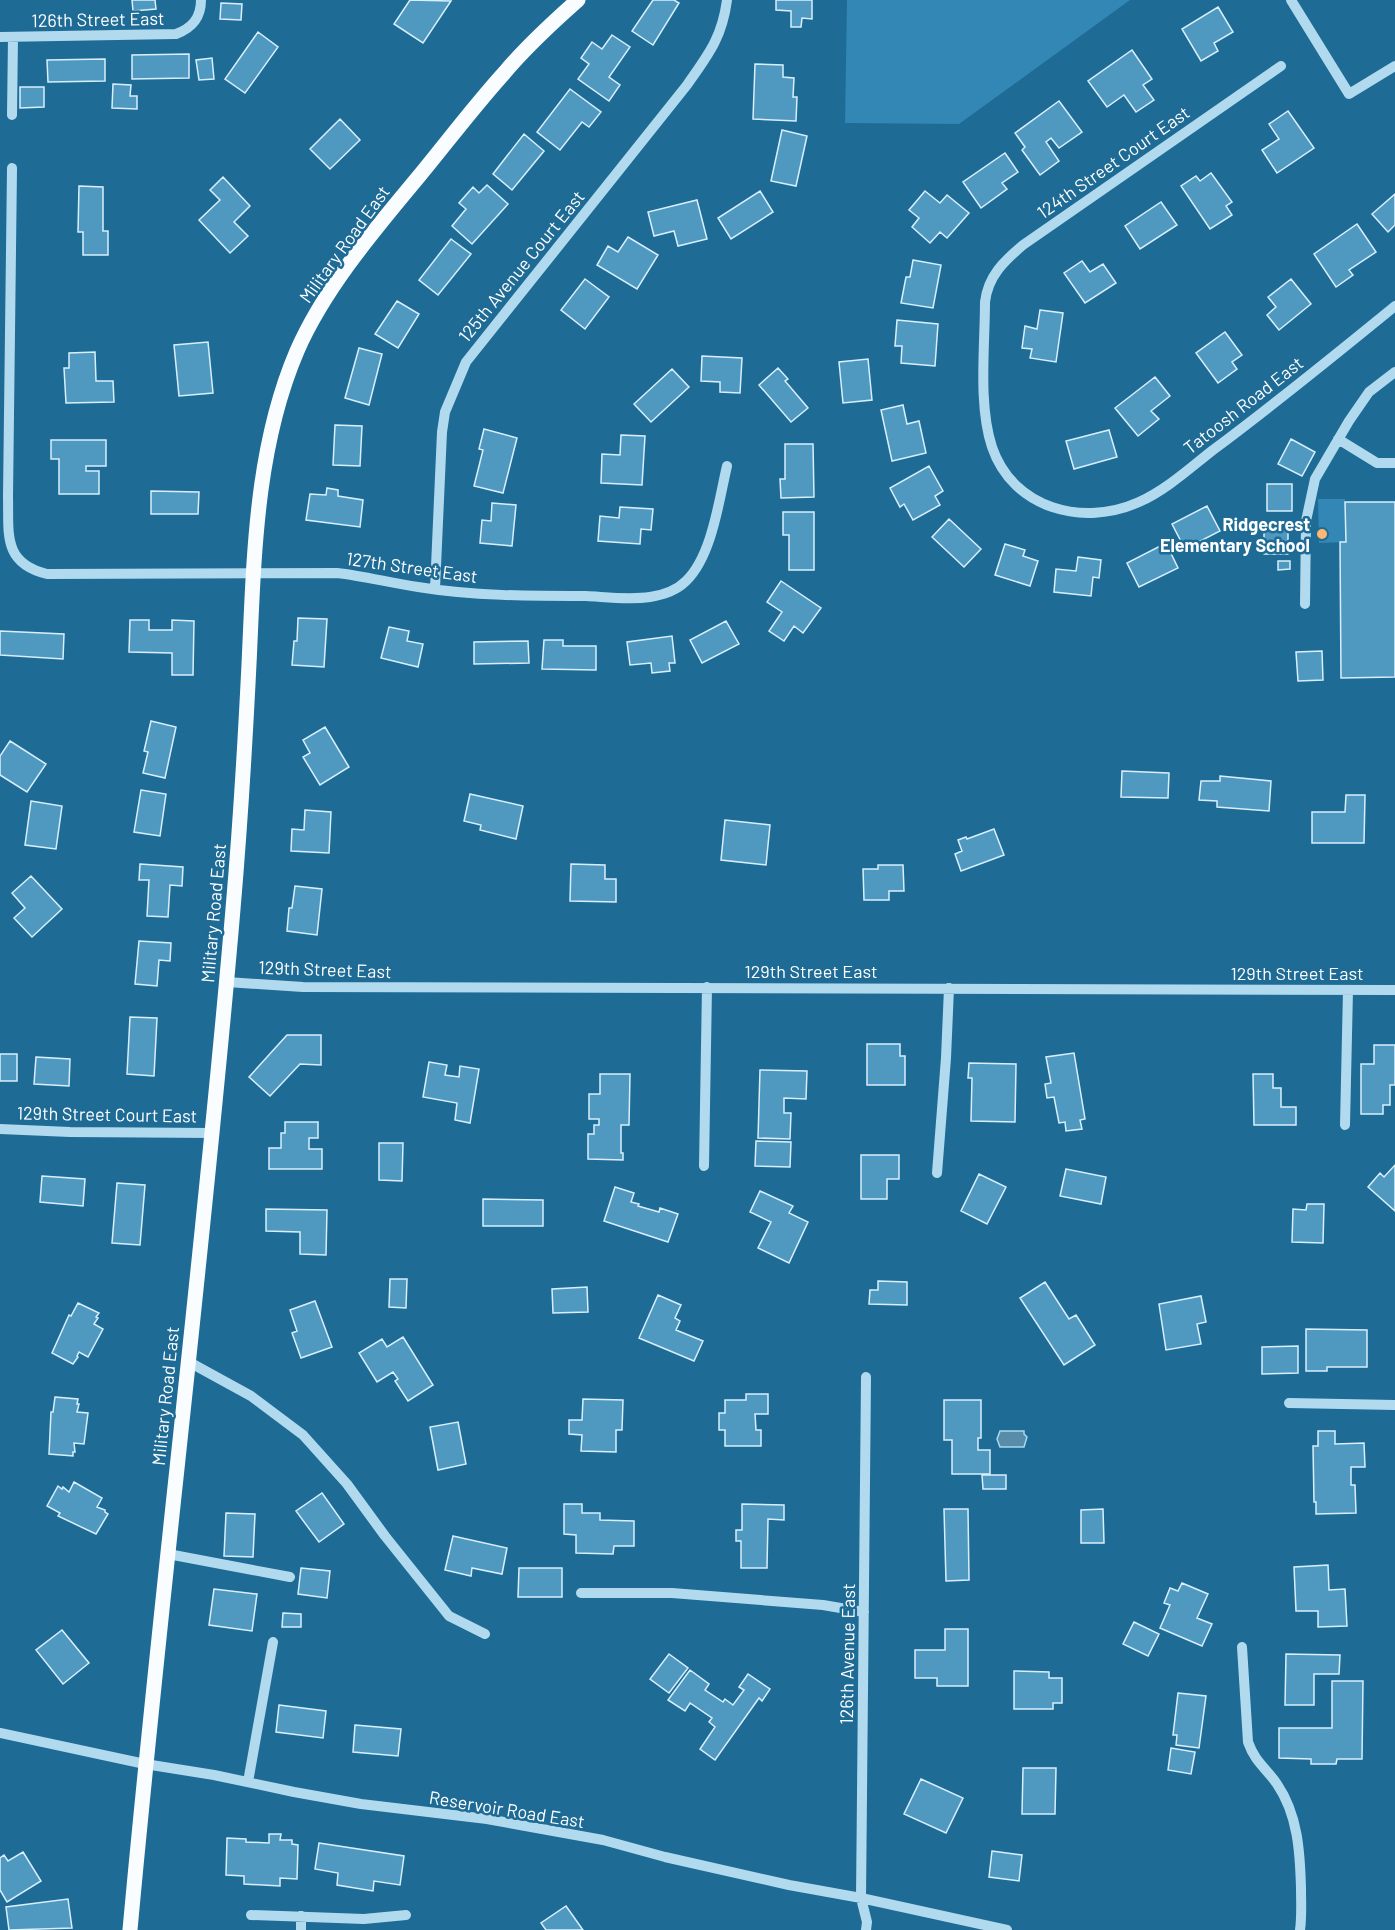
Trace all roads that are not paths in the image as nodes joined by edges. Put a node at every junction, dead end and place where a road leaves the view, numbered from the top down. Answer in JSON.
{"nodes":[{"id":1,"x":201,"y":0,"type":"edge"},
{"id":2,"x":578,"y":0,"type":"edge"},
{"id":3,"x":727,"y":0,"type":"edge"},
{"id":4,"x":1291,"y":0,"type":"edge"},
{"id":5,"x":0,"y":37,"type":"edge"},
{"id":6,"x":13,"y":37,"type":"junction"},
{"id":7,"x":1281,"y":66,"type":"dead end"},
{"id":8,"x":1395,"y":66,"type":"edge"},
{"id":9,"x":12,"y":115,"type":"dead end"},
{"id":10,"x":12,"y":168,"type":"dead end"},
{"id":11,"x":1395,"y":306,"type":"edge"},
{"id":12,"x":1395,"y":372,"type":"edge"},
{"id":13,"x":1338,"y":439,"type":"junction"},
{"id":14,"x":1395,"y":463,"type":"edge"},
{"id":15,"x":727,"y":466,"type":"dead end"},
{"id":16,"x":1102,"y":513,"type":"joint"},
{"id":17,"x":254,"y":573,"type":"junction"},
{"id":18,"x":435,"y":589,"type":"junction"},
{"id":19,"x":1305,"y":604,"type":"dead end"},
{"id":20,"x":227,"y":982,"type":"junction"},
{"id":21,"x":707,"y":987,"type":"junction"},
{"id":22,"x":949,"y":988,"type":"junction"},
{"id":23,"x":1348,"y":990,"type":"junction"},
{"id":24,"x":1395,"y":990,"type":"edge"},
{"id":25,"x":1345,"y":1125,"type":"dead end"},
{"id":26,"x":0,"y":1129,"type":"edge"},
{"id":27,"x":213,"y":1133,"type":"junction"},
{"id":28,"x":704,"y":1166,"type":"dead end"},
{"id":29,"x":937,"y":1173,"type":"dead end"},
{"id":30,"x":189,"y":1362,"type":"junction"},
{"id":31,"x":866,"y":1377,"type":"dead end"},
{"id":32,"x":1288,"y":1403,"type":"dead end"},
{"id":33,"x":1395,"y":1405,"type":"edge"},
{"id":34,"x":168,"y":1554,"type":"junction"},
{"id":35,"x":290,"y":1577,"type":"dead end"},
{"id":36,"x":581,"y":1593,"type":"dead end"},
{"id":37,"x":864,"y":1612,"type":"junction"},
{"id":38,"x":485,"y":1634,"type":"dead end"},
{"id":39,"x":273,"y":1642,"type":"dead end"},
{"id":40,"x":1242,"y":1647,"type":"dead end"},
{"id":41,"x":0,"y":1733,"type":"edge"},
{"id":42,"x":145,"y":1764,"type":"junction"},
{"id":43,"x":248,"y":1782,"type":"junction"},
{"id":44,"x":861,"y":1898,"type":"junction"},
{"id":45,"x":251,"y":1915,"type":"dead end"},
{"id":46,"x":406,"y":1915,"type":"dead end"},
{"id":47,"x":301,"y":1916,"type":"junction"},
{"id":48,"x":130,"y":1930,"type":"edge"},
{"id":49,"x":301,"y":1930,"type":"edge"},
{"id":50,"x":866,"y":1930,"type":"edge"},
{"id":51,"x":1007,"y":1930,"type":"edge"},
{"id":52,"x":1300,"y":1930,"type":"edge"}],
"edges":[{"from":1,"to":6,"type":"street","name":"126th Street East"},
{"from":2,"to":17,"type":"main road","name":"Military Road East"},
{"from":3,"to":18,"type":"street","name":"125th Avenue Court East"},
{"from":4,"to":8,"type":"street"},
{"from":5,"to":6,"type":"street","name":"126th Street East"},
{"from":6,"to":9,"type":"street"},
{"from":7,"to":16,"type":"street","name":"124th Street Court East"},
{"from":10,"to":17,"type":"street","name":"127th Street East"},
{"from":11,"to":16,"type":"street","name":"Tatoosh Road East"},
{"from":12,"to":13,"type":"street"},
{"from":13,"to":14,"type":"street"},
{"from":13,"to":19,"type":"street"},
{"from":15,"to":18,"type":"street","name":"127th Street East"},
{"from":17,"to":18,"type":"street","name":"127th Street East"},
{"from":17,"to":20,"type":"main road","name":"Military Road East"},
{"from":20,"to":21,"type":"street","name":"129th Street East"},
{"from":20,"to":27,"type":"main road","name":"Military Road East"},
{"from":21,"to":22,"type":"street","name":"129th Street East"},
{"from":21,"to":28,"type":"street"},
{"from":22,"to":23,"type":"street","name":"129th Street East"},
{"from":22,"to":29,"type":"street"},
{"from":23,"to":24,"type":"street","name":"129th Street East"},
{"from":23,"to":25,"type":"street"},
{"from":26,"to":27,"type":"street","name":"129th Street Court East"},
{"from":27,"to":30,"type":"main road","name":"Military Road East"},
{"from":30,"to":34,"type":"main road","name":"Military Road East"},
{"from":30,"to":38,"type":"street"},
{"from":31,"to":37,"type":"street","name":"126th Avenue East"},
{"from":32,"to":33,"type":"street"},
{"from":34,"to":35,"type":"street"},
{"from":34,"to":42,"type":"main road","name":"Military Road East"},
{"from":36,"to":37,"type":"street"},
{"from":37,"to":44,"type":"street","name":"126th Avenue East"},
{"from":39,"to":43,"type":"street"},
{"from":40,"to":52,"type":"street"},
{"from":41,"to":42,"type":"street","name":"Reservoir Road East"},
{"from":42,"to":43,"type":"street","name":"Reservoir Road East"},
{"from":42,"to":48,"type":"main road","name":"Military Road East"},
{"from":43,"to":44,"type":"street","name":"Reservoir Road East"},
{"from":44,"to":50,"type":"street","name":"126th Avenue East"},
{"from":44,"to":51,"type":"street","name":"Reservoir Road East"},
{"from":45,"to":47,"type":"street"},
{"from":46,"to":47,"type":"street"},
{"from":47,"to":49,"type":"street"}]}
